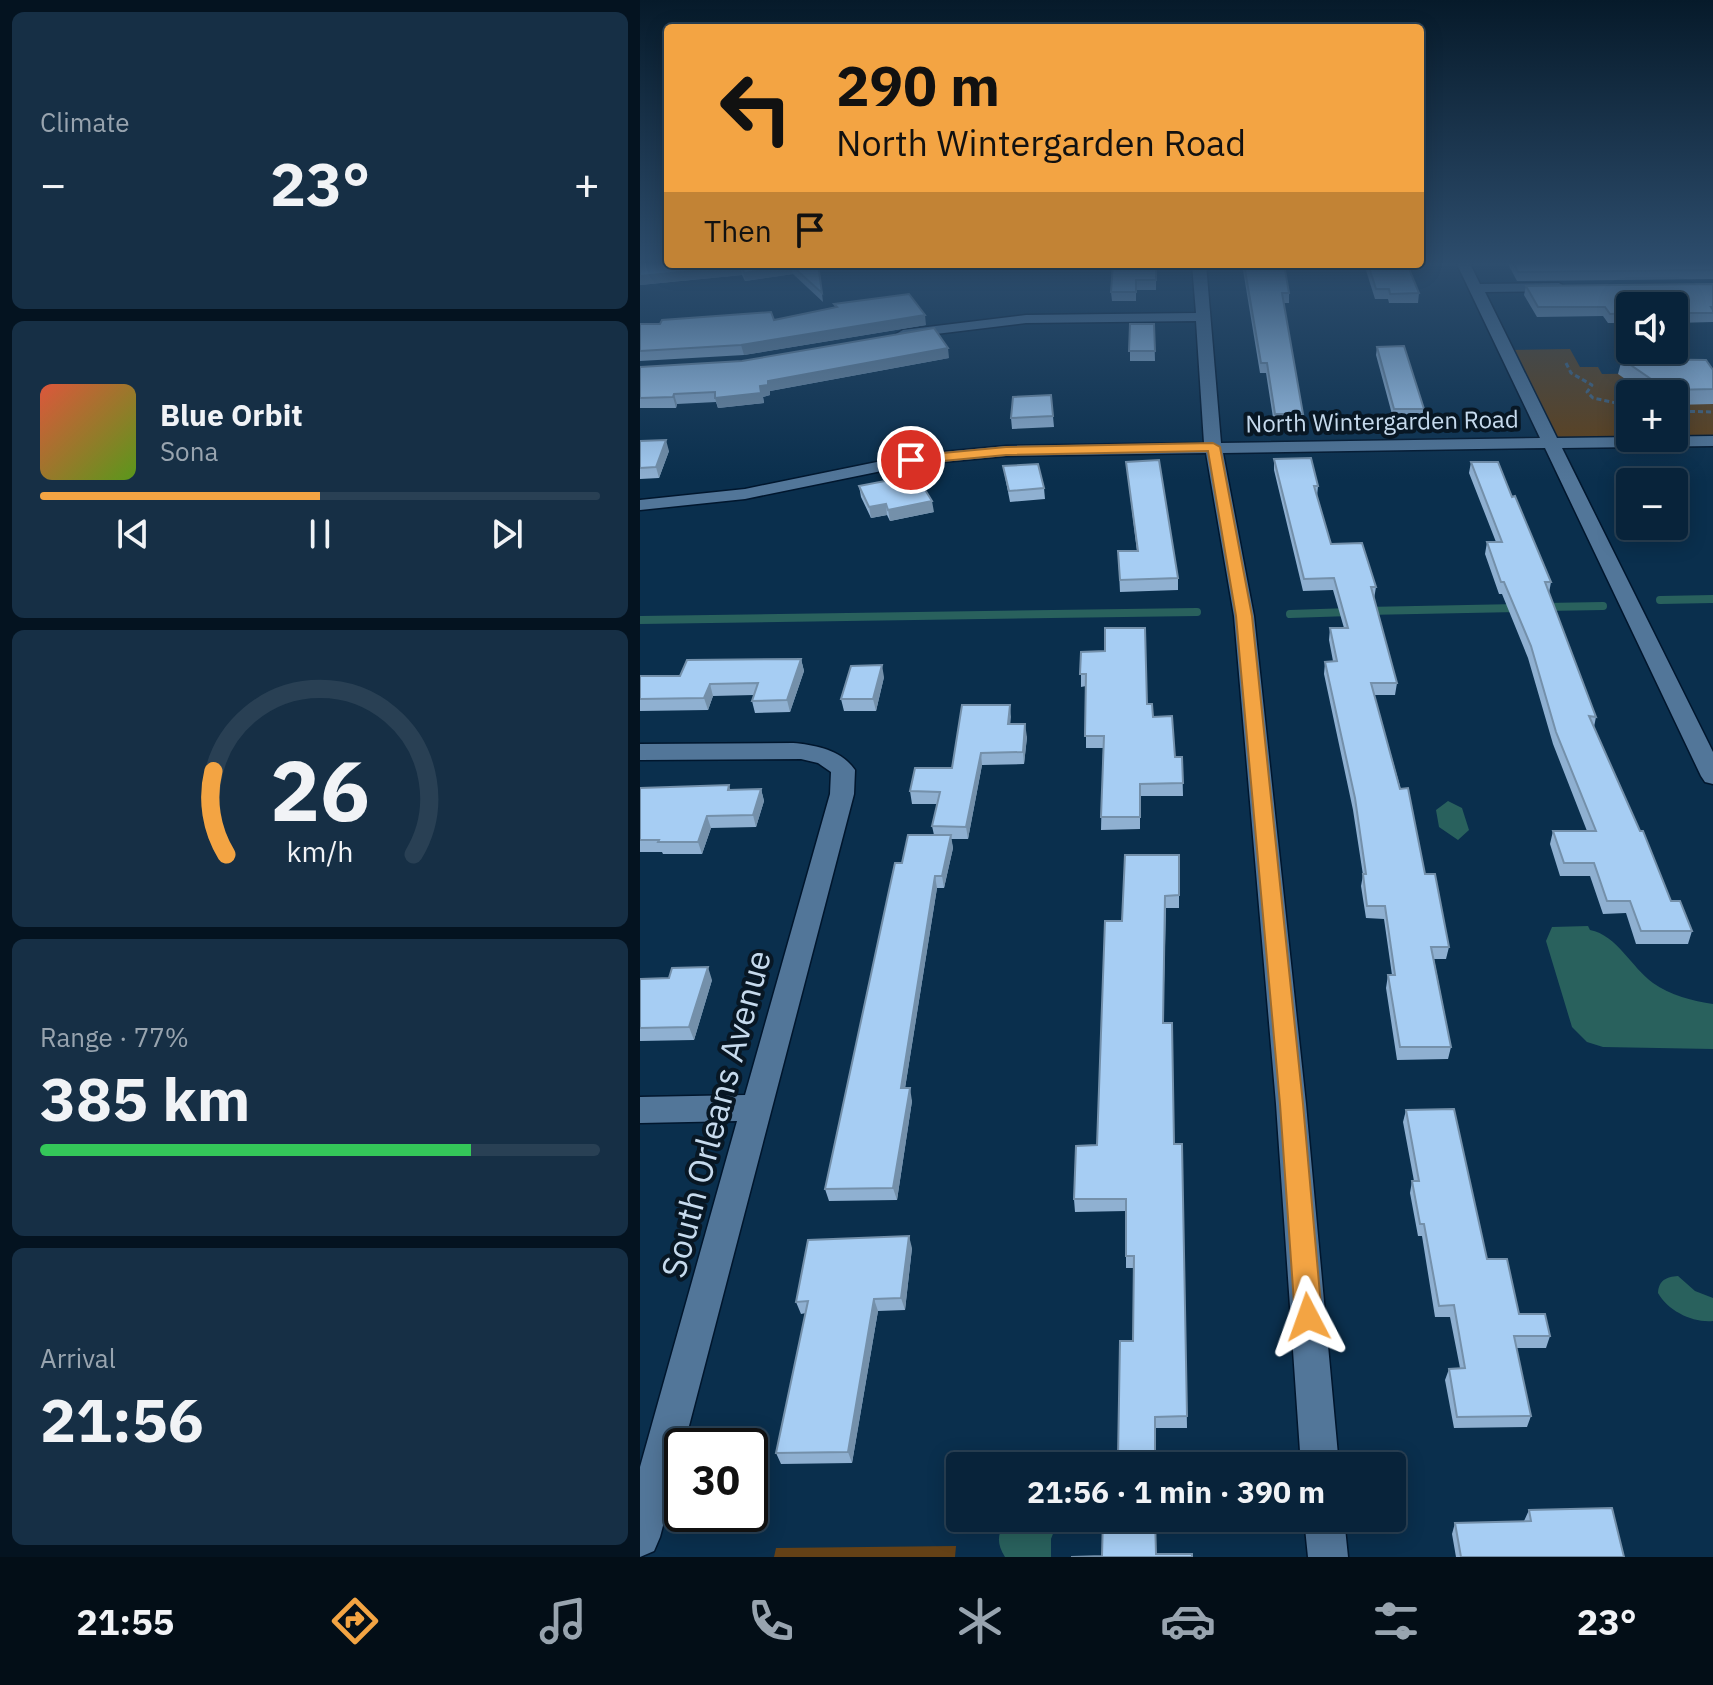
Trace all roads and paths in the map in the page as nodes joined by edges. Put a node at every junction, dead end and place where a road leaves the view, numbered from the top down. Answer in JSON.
{"nodes":[{"id":1,"x":900,"y":335,"type":"edge"},
{"id":2,"x":1204,"y":335,"type":"edge"},
{"id":3,"x":1499,"y":335,"type":"edge"},
{"id":4,"x":882,"y":338,"type":"edge"},
{"id":5,"x":1566,"y":363,"type":"dead end"},
{"id":6,"x":1616,"y":403,"type":"edge"},
{"id":7,"x":1688,"y":412,"type":"edge"},
{"id":8,"x":1713,"y":412,"type":"edge"},
{"id":9,"x":1713,"y":441,"type":"edge"},
{"id":10,"x":1552,"y":444,"type":"junction"},
{"id":11,"x":1213,"y":447,"type":"junction"},
{"id":12,"x":640,"y":505,"type":"edge"},
{"id":13,"x":640,"y":752,"type":"edge"},
{"id":14,"x":1713,"y":776,"type":"edge"},
{"id":15,"x":757,"y":1108,"type":"junction"},
{"id":16,"x":640,"y":1110,"type":"edge"},
{"id":17,"x":1319,"y":1452,"type":"edge"},
{"id":18,"x":1325,"y":1532,"type":"edge"},
{"id":19,"x":640,"y":1537,"type":"edge"},
{"id":20,"x":1328,"y":1557,"type":"edge"}],
"edges":[{"from":1,"to":4,"type":"street"},
{"from":2,"to":11,"type":"street"},
{"from":3,"to":10,"type":"street"},
{"from":5,"to":6,"type":"path"},
{"from":7,"to":8,"type":"path"},
{"from":9,"to":10,"type":"street","name":"North Wintergarden Road"},
{"from":10,"to":11,"type":"street","name":"North Wintergarden Road"},
{"from":10,"to":14,"type":"street"},
{"from":11,"to":12,"type":"street","name":"North Wintergarden Road"},
{"from":11,"to":17,"type":"street"},
{"from":13,"to":15,"type":"street","name":"South Orleans Avenue"},
{"from":15,"to":16,"type":"street"},
{"from":15,"to":19,"type":"street","name":"South Orleans Avenue"},
{"from":18,"to":20,"type":"street"}]}
